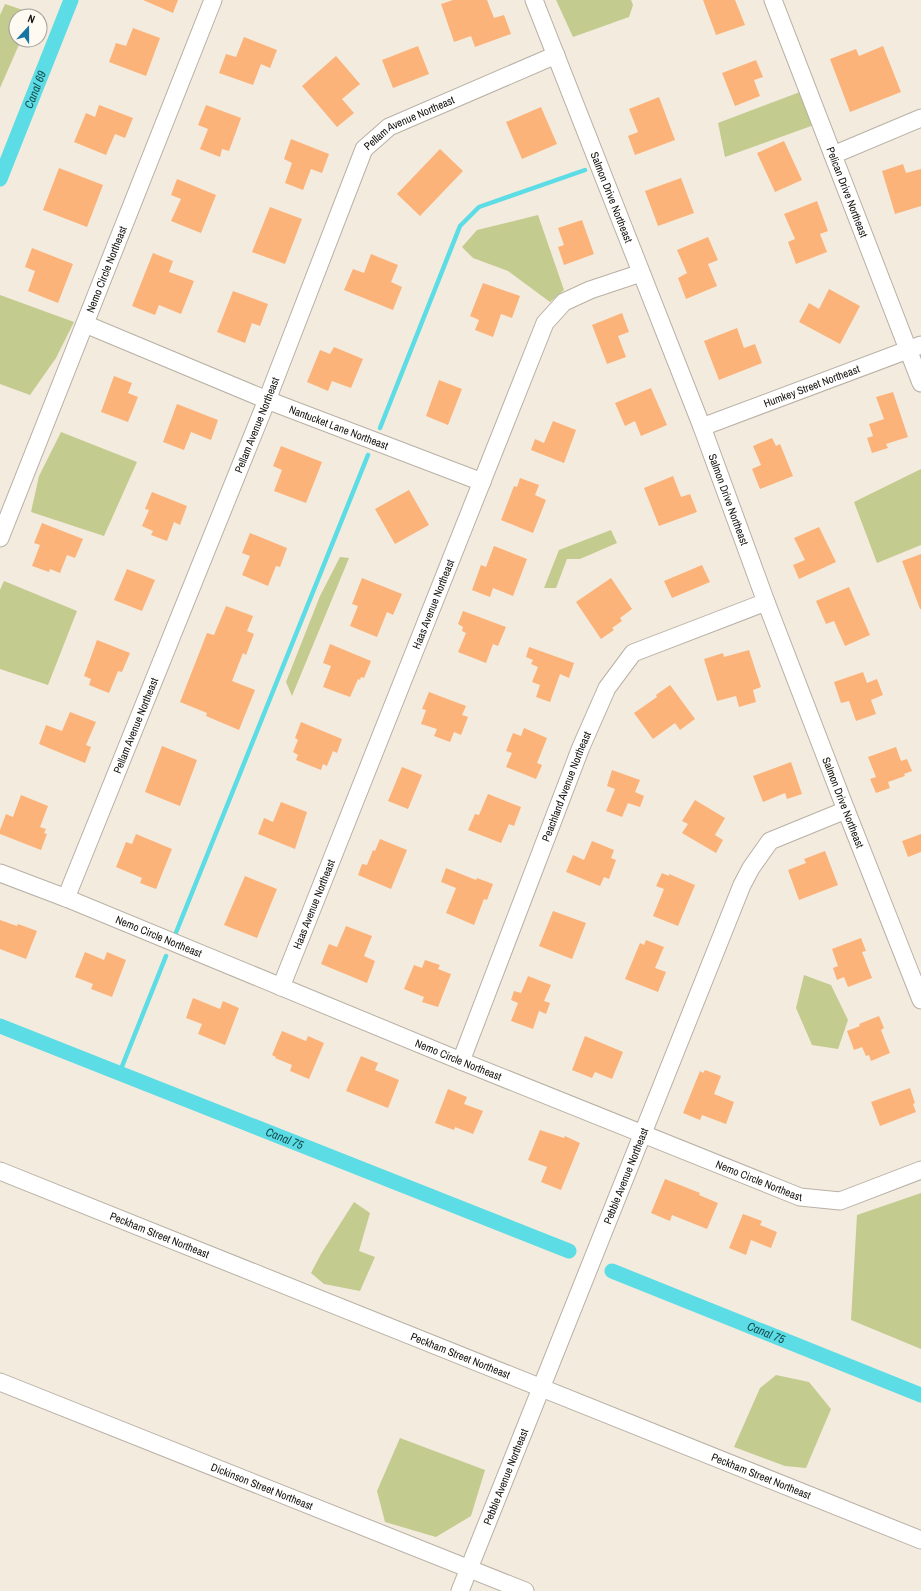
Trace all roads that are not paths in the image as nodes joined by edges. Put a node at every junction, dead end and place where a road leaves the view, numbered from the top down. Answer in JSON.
{"nodes":[{"id":1,"x":213,"y":0,"type":"edge"},
{"id":2,"x":534,"y":0,"type":"edge"},
{"id":3,"x":774,"y":0,"type":"edge"},
{"id":4,"x":556,"y":55,"type":"junction"},
{"id":5,"x":921,"y":118,"type":"edge"},
{"id":6,"x":833,"y":155,"type":"junction"},
{"id":7,"x":641,"y":274,"type":"junction"},
{"id":8,"x":85,"y":324,"type":"junction"},
{"id":9,"x":914,"y":348,"type":"edge"},
{"id":10,"x":921,"y":383,"type":"edge"},
{"id":11,"x":267,"y":400,"type":"junction"},
{"id":12,"x":702,"y":426,"type":"junction"},
{"id":13,"x":482,"y":482,"type":"junction"},
{"id":14,"x":0,"y":538,"type":"edge"},
{"id":15,"x":766,"y":602,"type":"junction"},
{"id":16,"x":846,"y":810,"type":"junction"},
{"id":17,"x":0,"y":873,"type":"edge"},
{"id":18,"x":66,"y":898,"type":"junction"},
{"id":19,"x":281,"y":987,"type":"junction"},
{"id":20,"x":921,"y":1000,"type":"edge"},
{"id":21,"x":461,"y":1061,"type":"junction"},
{"id":22,"x":643,"y":1132,"type":"junction"},
{"id":23,"x":921,"y":1170,"type":"edge"},
{"id":24,"x":0,"y":1171,"type":"edge"},
{"id":25,"x":0,"y":1382,"type":"edge"},
{"id":26,"x":542,"y":1387,"type":"junction"},
{"id":27,"x":921,"y":1540,"type":"edge"},
{"id":28,"x":469,"y":1568,"type":"junction"},
{"id":29,"x":460,"y":1591,"type":"edge"},
{"id":30,"x":525,"y":1591,"type":"edge"}],
"edges":[{"from":1,"to":8,"type":"street","name":"Nemo Circle Northeast"},
{"from":2,"to":4,"type":"street","name":"Salmon Drive Northeast"},
{"from":3,"to":6,"type":"street","name":"Pelican Drive Northeast"},
{"from":4,"to":7,"type":"street","name":"Salmon Drive Northeast"},
{"from":4,"to":11,"type":"street","name":"Pellam Avenue Northeast"},
{"from":5,"to":6,"type":"street"},
{"from":6,"to":9,"type":"street","name":"Pelican Drive Northeast"},
{"from":7,"to":12,"type":"street","name":"Salmon Drive Northeast"},
{"from":7,"to":13,"type":"street","name":"Haas Avenue Northeast"},
{"from":8,"to":11,"type":"street","name":"Nantucket Lane Northeast"},
{"from":8,"to":14,"type":"street","name":"Nemo Circle Northeast"},
{"from":9,"to":10,"type":"street","name":"Pelican Drive Northeast"},
{"from":9,"to":12,"type":"street","name":"Humkey Street Northeast"},
{"from":11,"to":13,"type":"street","name":"Nantucket Lane Northeast"},
{"from":11,"to":18,"type":"street","name":"Pellam Avenue Northeast"},
{"from":12,"to":15,"type":"street","name":"Salmon Drive Northeast"},
{"from":13,"to":19,"type":"street","name":"Haas Avenue Northeast"},
{"from":15,"to":16,"type":"street","name":"Salmon Drive Northeast"},
{"from":15,"to":21,"type":"street","name":"Peachland Avenue Northeast"},
{"from":16,"to":20,"type":"street","name":"Salmon Drive Northeast"},
{"from":16,"to":22,"type":"street","name":"Pebble Avenue Northeast"},
{"from":17,"to":18,"type":"street","name":"Nemo Circle Northeast"},
{"from":18,"to":19,"type":"street","name":"Nemo Circle Northeast"},
{"from":19,"to":21,"type":"street","name":"Nemo Circle Northeast"},
{"from":21,"to":22,"type":"street","name":"Nemo Circle Northeast"},
{"from":22,"to":23,"type":"street","name":"Nemo Circle Northeast"},
{"from":22,"to":26,"type":"street","name":"Pebble Avenue Northeast"},
{"from":24,"to":26,"type":"street","name":"Peckham Street Northeast"},
{"from":25,"to":28,"type":"street","name":"Dickinson Street Northeast"},
{"from":26,"to":27,"type":"street","name":"Peckham Street Northeast"},
{"from":26,"to":28,"type":"street","name":"Pebble Avenue Northeast"},
{"from":28,"to":29,"type":"street","name":"Pebble Avenue Northeast"},
{"from":28,"to":30,"type":"street","name":"Dickinson Street Northeast"}]}
